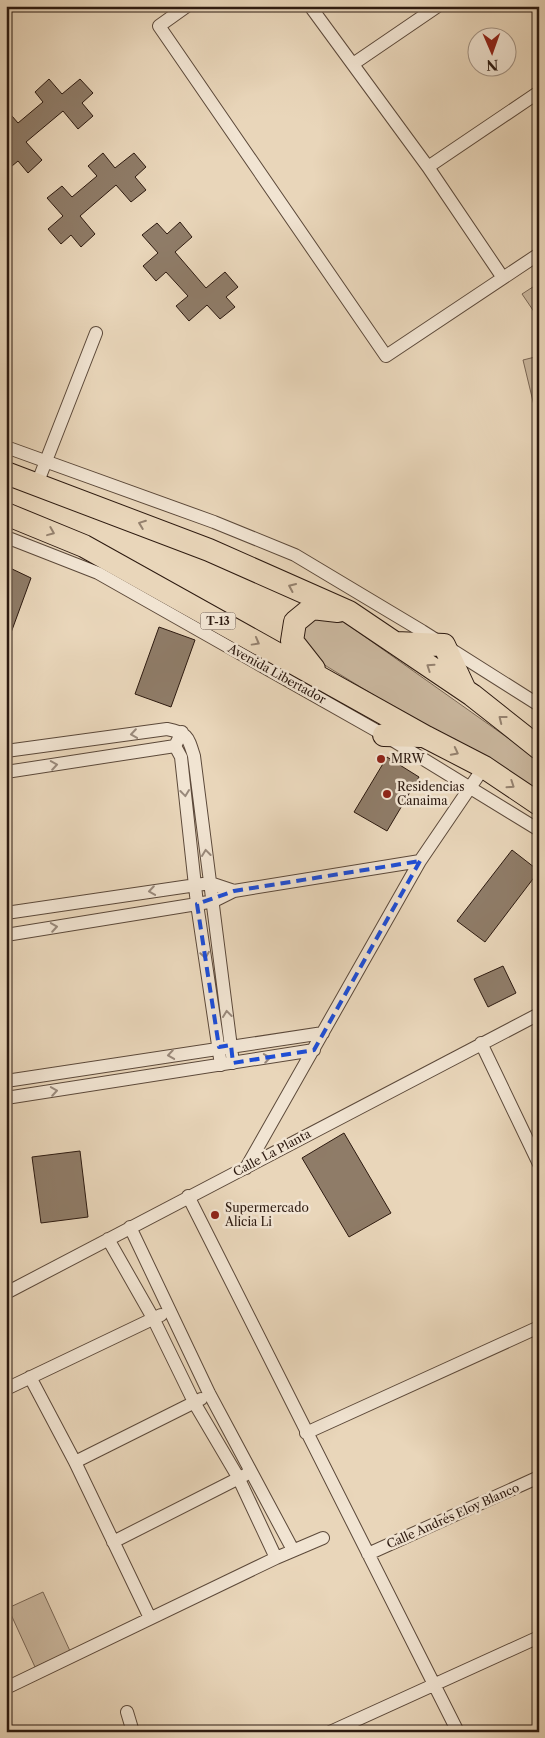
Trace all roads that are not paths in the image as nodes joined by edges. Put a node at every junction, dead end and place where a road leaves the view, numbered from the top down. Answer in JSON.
{"nodes":[{"id":1,"x":188,"y":6,"type":"edge"},
{"id":2,"x":310,"y":6,"type":"edge"},
{"id":3,"x":438,"y":6,"type":"edge"},
{"id":4,"x":353,"y":64,"type":"junction"},
{"id":5,"x":539,"y":92,"type":"edge"},
{"id":6,"x":428,"y":167,"type":"junction"},
{"id":7,"x":539,"y":254,"type":"edge"},
{"id":8,"x":503,"y":278,"type":"junction"},
{"id":9,"x":96,"y":333,"type":"dead end"},
{"id":10,"x":6,"y":447,"type":"edge"},
{"id":11,"x":45,"y":462,"type":"junction"},
{"id":12,"x":6,"y":473,"type":"edge"},
{"id":13,"x":37,"y":484,"type":"junction"},
{"id":14,"x":6,"y":514,"type":"edge"},
{"id":15,"x":6,"y":537,"type":"edge"},
{"id":16,"x":349,"y":612,"type":"junction"},
{"id":17,"x":396,"y":644,"type":"junction"},
{"id":18,"x":444,"y":645,"type":"junction"},
{"id":19,"x":319,"y":676,"type":"junction"},
{"id":20,"x":465,"y":690,"type":"junction"},
{"id":21,"x":539,"y":705,"type":"edge"},
{"id":22,"x":182,"y":732,"type":"junction"},
{"id":23,"x":384,"y":735,"type":"junction"},
{"id":24,"x":426,"y":736,"type":"junction"},
{"id":25,"x":175,"y":746,"type":"junction"},
{"id":26,"x":539,"y":748,"type":"edge"},
{"id":27,"x":6,"y":751,"type":"edge"},
{"id":28,"x":484,"y":767,"type":"junction"},
{"id":29,"x":6,"y":772,"type":"edge"},
{"id":30,"x":471,"y":787,"type":"junction"},
{"id":31,"x":539,"y":804,"type":"edge"},
{"id":32,"x":539,"y":830,"type":"edge"},
{"id":33,"x":420,"y":861,"type":"junction"},
{"id":34,"x":210,"y":883,"type":"junction"},
{"id":35,"x":196,"y":885,"type":"junction"},
{"id":36,"x":234,"y":891,"type":"junction"},
{"id":37,"x":214,"y":901,"type":"junction"},
{"id":38,"x":197,"y":904,"type":"junction"},
{"id":39,"x":6,"y":913,"type":"edge"},
{"id":40,"x":6,"y":935,"type":"edge"},
{"id":41,"x":539,"y":1014,"type":"edge"},
{"id":42,"x":323,"y":1033,"type":"junction"},
{"id":43,"x":481,"y":1043,"type":"junction"},
{"id":44,"x":225,"y":1046,"type":"junction"},
{"id":45,"x":314,"y":1050,"type":"junction"},
{"id":46,"x":227,"y":1064,"type":"junction"},
{"id":47,"x":6,"y":1081,"type":"edge"},
{"id":48,"x":6,"y":1098,"type":"edge"},
{"id":49,"x":539,"y":1164,"type":"edge"},
{"id":50,"x":246,"y":1168,"type":"junction"},
{"id":51,"x":188,"y":1196,"type":"junction"},
{"id":52,"x":130,"y":1227,"type":"junction"},
{"id":53,"x":108,"y":1239,"type":"junction"},
{"id":54,"x":6,"y":1293,"type":"edge"},
{"id":55,"x":170,"y":1311,"type":"junction"},
{"id":56,"x":153,"y":1318,"type":"junction"},
{"id":57,"x":539,"y":1326,"type":"edge"},
{"id":58,"x":30,"y":1377,"type":"junction"},
{"id":59,"x":6,"y":1389,"type":"edge"},
{"id":60,"x":209,"y":1393,"type":"junction"},
{"id":61,"x":195,"y":1404,"type":"junction"},
{"id":62,"x":306,"y":1433,"type":"junction"},
{"id":63,"x":75,"y":1462,"type":"junction"},
{"id":64,"x":252,"y":1472,"type":"junction"},
{"id":65,"x":539,"y":1477,"type":"edge"},
{"id":66,"x":238,"y":1478,"type":"junction"},
{"id":67,"x":323,"y":1538,"type":"dead end"},
{"id":68,"x":113,"y":1542,"type":"junction"},
{"id":69,"x":293,"y":1550,"type":"junction"},
{"id":70,"x":368,"y":1554,"type":"junction"},
{"id":71,"x":276,"y":1558,"type":"junction"},
{"id":72,"x":150,"y":1618,"type":"junction"},
{"id":73,"x":539,"y":1637,"type":"edge"},
{"id":74,"x":434,"y":1685,"type":"junction"},
{"id":75,"x":6,"y":1688,"type":"edge"},
{"id":76,"x":127,"y":1712,"type":"dead end"},
{"id":77,"x":133,"y":1732,"type":"edge"},
{"id":78,"x":330,"y":1732,"type":"edge"},
{"id":79,"x":458,"y":1732,"type":"edge"}],
"edges":[{"from":1,"to":8,"type":"street"},
{"from":2,"to":4,"type":"street"},
{"from":3,"to":4,"type":"street"},
{"from":4,"to":6,"type":"street"},
{"from":5,"to":6,"type":"street"},
{"from":6,"to":8,"type":"street"},
{"from":7,"to":8,"type":"street"},
{"from":9,"to":11,"type":"street"},
{"from":10,"to":11,"type":"street"},
{"from":11,"to":13,"type":"street"},
{"from":11,"to":18,"type":"street"},
{"from":12,"to":13,"type":"highway","number":"T-13"},
{"from":16,"to":13,"type":"highway","number":"T-13","one_way":true},
{"from":14,"to":19,"type":"highway","name":"Avenida Libertador","number":"T-13","one_way":true},
{"from":15,"to":23,"type":"street","name":"Avenida Libertador"},
{"from":16,"to":17,"type":"highway","number":"T-13"},
{"from":16,"to":19,"type":"highway","number":"T-13"},
{"from":17,"to":18,"type":"highway"},
{"from":20,"to":17,"type":"highway","number":"T-13","one_way":true},
{"from":18,"to":20,"type":"highway"},
{"from":18,"to":21,"type":"street"},
{"from":19,"to":24,"type":"highway","name":"Avenida Libertador","number":"T-13"},
{"from":26,"to":20,"type":"highway","number":"T-13","one_way":true},
{"from":22,"to":25,"type":"street"},
{"from":22,"to":27,"type":"street","one_way":true},
{"from":34,"to":22,"type":"street","one_way":true},
{"from":23,"to":24,"type":"highway","number":"T-13"},
{"from":23,"to":30,"type":"street","name":"Avenida Libertador"},
{"from":24,"to":28,"type":"highway","name":"Avenida Libertador","number":"T-13","one_way":true},
{"from":29,"to":25,"type":"street","one_way":true},
{"from":25,"to":35,"type":"street","one_way":true},
{"from":28,"to":30,"type":"street"},
{"from":28,"to":31,"type":"highway","name":"Avenida Libertador","number":"T-13","one_way":true},
{"from":30,"to":32,"type":"street","name":"Avenida Libertador"},
{"from":30,"to":33,"type":"street"},
{"from":33,"to":36,"type":"street"},
{"from":33,"to":42,"type":"street"},
{"from":34,"to":35,"type":"street"},
{"from":34,"to":36,"type":"street"},
{"from":34,"to":37,"type":"street"},
{"from":35,"to":38,"type":"street"},
{"from":35,"to":39,"type":"street","one_way":true},
{"from":36,"to":37,"type":"street"},
{"from":37,"to":38,"type":"street"},
{"from":44,"to":37,"type":"street","one_way":true},
{"from":40,"to":38,"type":"street","one_way":true},
{"from":38,"to":44,"type":"street","one_way":true},
{"from":41,"to":43,"type":"street","name":"Calle La Planta"},
{"from":42,"to":44,"type":"street"},
{"from":42,"to":45,"type":"street"},
{"from":43,"to":49,"type":"street"},
{"from":43,"to":50,"type":"street","name":"Calle La Planta"},
{"from":44,"to":46,"type":"street"},
{"from":44,"to":47,"type":"street","one_way":true},
{"from":46,"to":45,"type":"street","one_way":true},
{"from":45,"to":50,"type":"street"},
{"from":48,"to":46,"type":"street","one_way":true},
{"from":50,"to":51,"type":"street","name":"Calle La Planta"},
{"from":51,"to":52,"type":"street","name":"Calle La Planta"},
{"from":51,"to":62,"type":"street"},
{"from":52,"to":53,"type":"street","name":"Calle La Planta"},
{"from":52,"to":55,"type":"street"},
{"from":53,"to":54,"type":"street","name":"Calle La Planta"},
{"from":53,"to":56,"type":"street"},
{"from":55,"to":56,"type":"street"},
{"from":55,"to":60,"type":"street"},
{"from":56,"to":58,"type":"street"},
{"from":56,"to":61,"type":"street"},
{"from":57,"to":62,"type":"street"},
{"from":58,"to":59,"type":"street"},
{"from":58,"to":63,"type":"street"},
{"from":60,"to":61,"type":"street"},
{"from":60,"to":64,"type":"street"},
{"from":61,"to":63,"type":"street"},
{"from":61,"to":66,"type":"street"},
{"from":62,"to":70,"type":"street"},
{"from":63,"to":68,"type":"street"},
{"from":64,"to":66,"type":"street"},
{"from":64,"to":69,"type":"street"},
{"from":65,"to":70,"type":"street","name":"Calle Andrés Eloy Blanco"},
{"from":66,"to":68,"type":"street"},
{"from":66,"to":71,"type":"street"},
{"from":67,"to":69,"type":"street"},
{"from":68,"to":72,"type":"street"},
{"from":69,"to":71,"type":"street"},
{"from":70,"to":74,"type":"street"},
{"from":71,"to":72,"type":"street"},
{"from":72,"to":75,"type":"street"},
{"from":73,"to":74,"type":"street"},
{"from":74,"to":78,"type":"street"},
{"from":74,"to":79,"type":"street"},
{"from":76,"to":77,"type":"street"}]}
